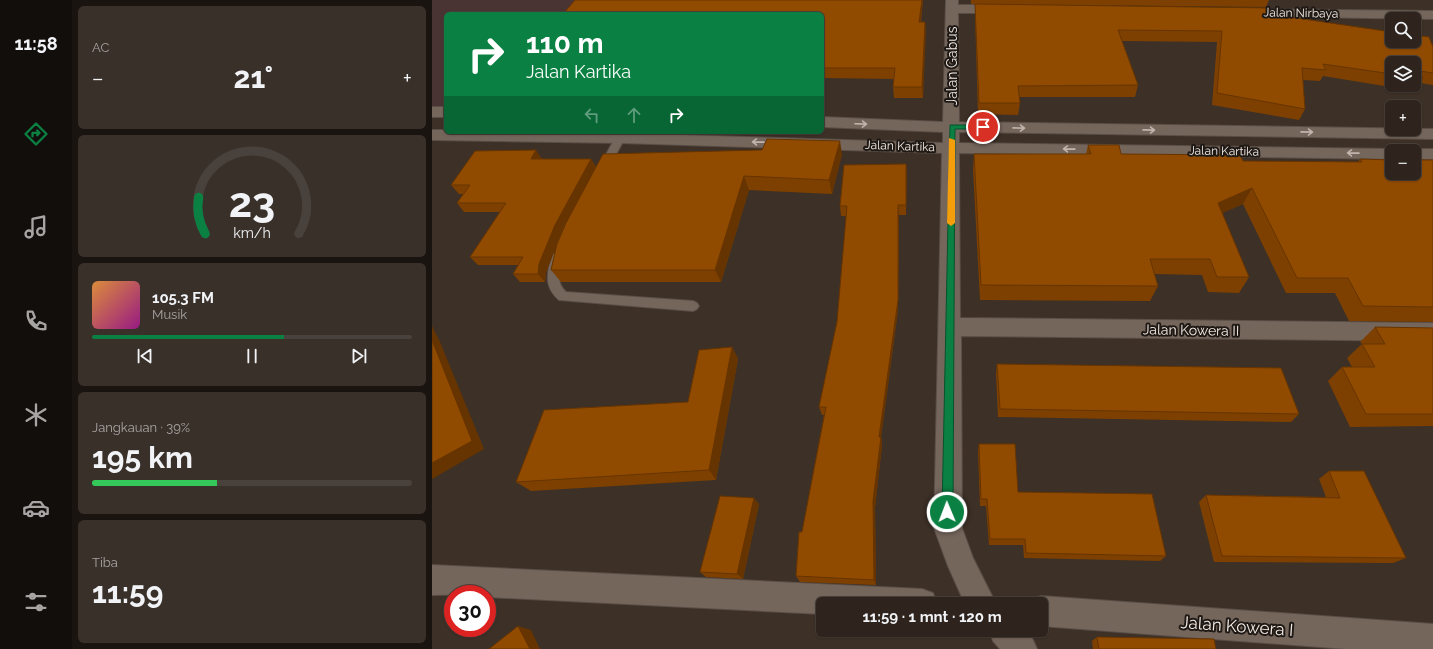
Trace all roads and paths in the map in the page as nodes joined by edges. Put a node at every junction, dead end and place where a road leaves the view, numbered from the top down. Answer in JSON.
{"nodes":[{"id":1,"x":953,"y":4,"type":"edge"},
{"id":2,"x":1016,"y":10,"type":"edge"},
{"id":3,"x":1228,"y":12,"type":"edge"},
{"id":4,"x":1433,"y":15,"type":"edge"},
{"id":5,"x":432,"y":112,"type":"edge"},
{"id":6,"x":444,"y":112,"type":"edge"},
{"id":7,"x":824,"y":122,"type":"edge"},
{"id":8,"x":1280,"y":131,"type":"junction"},
{"id":9,"x":1433,"y":134,"type":"edge"},
{"id":10,"x":432,"y":135,"type":"edge"},
{"id":11,"x":952,"y":137,"type":"junction"},
{"id":12,"x":620,"y":138,"type":"junction"},
{"id":13,"x":1288,"y":151,"type":"junction"},
{"id":14,"x":1385,"y":154,"type":"edge"},
{"id":15,"x":1421,"y":154,"type":"edge"},
{"id":16,"x":1433,"y":154,"type":"edge"},
{"id":17,"x":598,"y":180,"type":"edge"},
{"id":18,"x":561,"y":250,"type":"edge"},
{"id":19,"x":694,"y":306,"type":"dead end"},
{"id":20,"x":950,"y":327,"type":"junction"},
{"id":21,"x":1433,"y":332,"type":"edge"},
{"id":22,"x":432,"y":580,"type":"edge"},
{"id":23,"x":978,"y":597,"type":"edge"},
{"id":24,"x":816,"y":599,"type":"edge"},
{"id":25,"x":1048,"y":612,"type":"edge"},
{"id":26,"x":1010,"y":637,"type":"edge"},
{"id":27,"x":1433,"y":640,"type":"edge"},
{"id":28,"x":1021,"y":649,"type":"edge"}],
"edges":[{"from":1,"to":2,"type":"street"},
{"from":1,"to":11,"type":"street","name":"Jalan Gabus"},
{"from":3,"to":4,"type":"street","name":"Jalan Nirbaya"},
{"from":5,"to":6,"type":"street"},
{"from":7,"to":11,"type":"street","name":"Jalan Kartika","one_way":true},
{"from":8,"to":9,"type":"street","name":"Jalan Kartika","one_way":true},
{"from":11,"to":8,"type":"street","name":"Jalan Kartika","one_way":true},
{"from":8,"to":13,"type":"street"},
{"from":10,"to":12,"type":"street","name":"Jalan Kartika"},
{"from":11,"to":12,"type":"street","name":"Jalan Kartika","one_way":true},
{"from":13,"to":11,"type":"street","name":"Jalan Kartika","one_way":true},
{"from":11,"to":20,"type":"street","name":"Jalan Gabus"},
{"from":12,"to":17,"type":"lane"},
{"from":14,"to":13,"type":"street","name":"Jalan Kartika","one_way":true},
{"from":15,"to":16,"type":"street"},
{"from":18,"to":19,"type":"lane"},
{"from":20,"to":21,"type":"street","name":"Jalan Kowera II"},
{"from":20,"to":23,"type":"street","name":"Jalan Gabus"},
{"from":22,"to":24,"type":"street"},
{"from":25,"to":27,"type":"street","name":"Jalan Kowera I"},
{"from":26,"to":28,"type":"street"}]}
